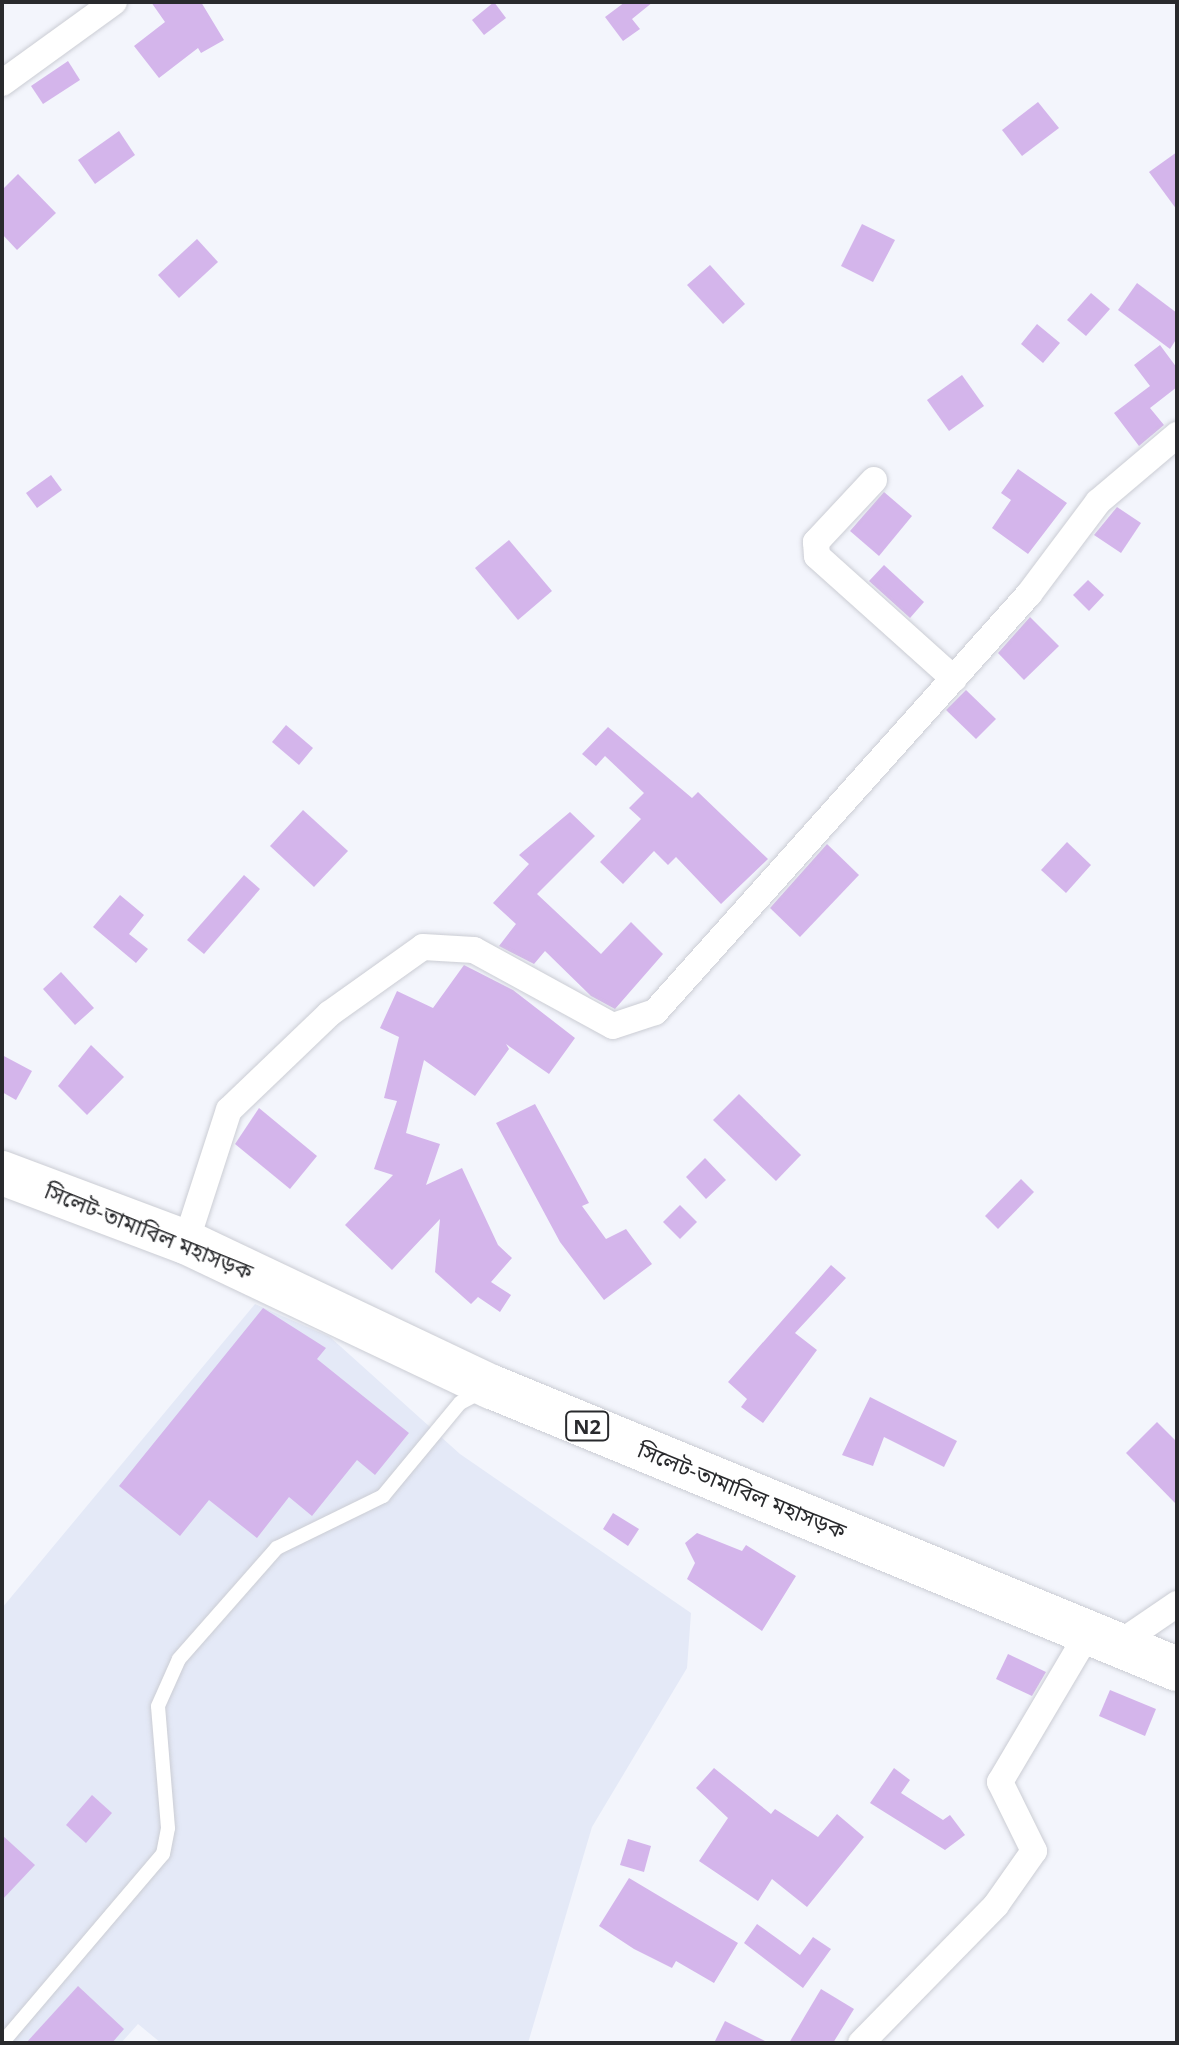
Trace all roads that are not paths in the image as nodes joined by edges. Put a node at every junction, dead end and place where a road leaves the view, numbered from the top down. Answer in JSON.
{"nodes":[{"id":1,"x":114,"y":2,"type":"edge"},
{"id":2,"x":2,"y":83,"type":"edge"},
{"id":3,"x":1177,"y":435,"type":"edge"},
{"id":4,"x":874,"y":480,"type":"dead end"},
{"id":5,"x":954,"y":679,"type":"junction"},
{"id":6,"x":2,"y":1173,"type":"edge"},
{"id":7,"x":186,"y":1242,"type":"junction"},
{"id":8,"x":492,"y":1387,"type":"junction"},
{"id":9,"x":1177,"y":1604,"type":"edge"},
{"id":10,"x":1103,"y":1639,"type":"junction"},
{"id":11,"x":1177,"y":1669,"type":"edge"},
{"id":12,"x":2,"y":2043,"type":"edge"},
{"id":13,"x":861,"y":2043,"type":"edge"}],
"edges":[{"from":1,"to":2,"type":"street"},
{"from":3,"to":5,"type":"street"},
{"from":4,"to":5,"type":"street"},
{"from":5,"to":7,"type":"street"},
{"from":6,"to":7,"type":"highway","name":"সিলেট-তামাবিল মহাসড়ক","number":"N2"},
{"from":7,"to":8,"type":"highway","name":"সিলেট-তামাবিল মহাসড়ক","number":"N2"},
{"from":8,"to":10,"type":"highway","name":"সিলেট-তামাবিল মহাসড়ক","number":"N2"},
{"from":8,"to":12,"type":"lane"},
{"from":9,"to":10,"type":"street"},
{"from":10,"to":11,"type":"highway","name":"সিলেট-তামাবিল মহাসড়ক","number":"N2"},
{"from":10,"to":13,"type":"street"}]}
